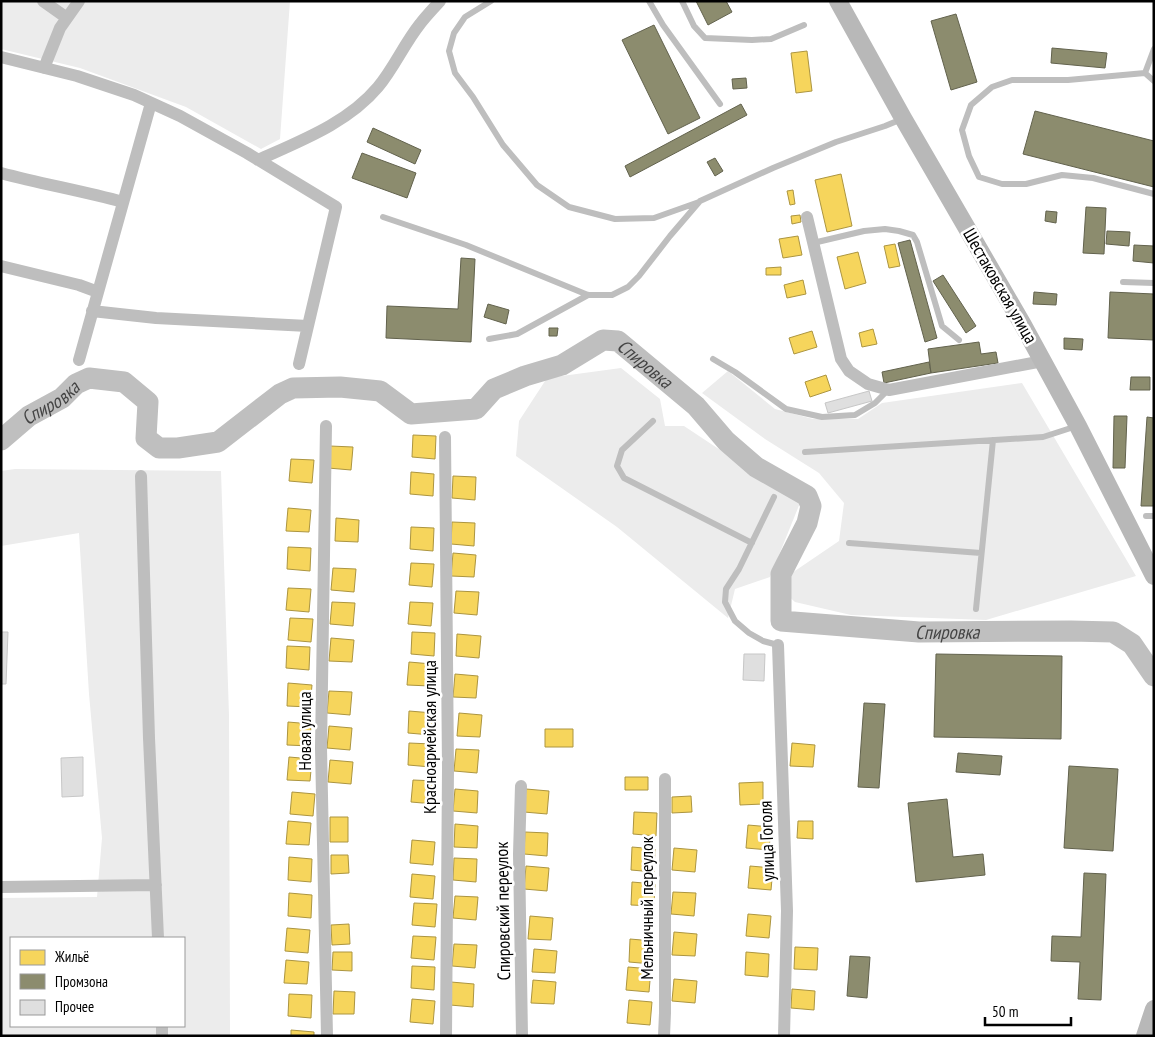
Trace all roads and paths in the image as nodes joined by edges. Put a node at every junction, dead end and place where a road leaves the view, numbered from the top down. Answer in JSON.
{"nodes":[{"id":1,"x":43,"y":1,"type":"edge"},
{"id":2,"x":79,"y":1,"type":"edge"},
{"id":3,"x":440,"y":1,"type":"edge"},
{"id":4,"x":491,"y":1,"type":"edge"},
{"id":5,"x":649,"y":1,"type":"edge"},
{"id":6,"x":682,"y":1,"type":"edge"},
{"id":7,"x":838,"y":1,"type":"edge"},
{"id":8,"x":67,"y":18,"type":"junction"},
{"id":9,"x":804,"y":25,"type":"dead end"},
{"id":10,"x":1154,"y":49,"type":"edge"},
{"id":11,"x":1,"y":58,"type":"edge"},
{"id":12,"x":44,"y":68,"type":"junction"},
{"id":13,"x":1145,"y":73,"type":"junction"},
{"id":14,"x":1154,"y":81,"type":"edge"},
{"id":15,"x":151,"y":103,"type":"junction"},
{"id":16,"x":720,"y":104,"type":"dead end"},
{"id":17,"x":903,"y":118,"type":"junction"},
{"id":18,"x":258,"y":160,"type":"junction"},
{"id":19,"x":1,"y":173,"type":"edge"},
{"id":20,"x":1154,"y":194,"type":"edge"},
{"id":21,"x":700,"y":201,"type":"junction"},
{"id":22,"x":123,"y":202,"type":"junction"},
{"id":23,"x":383,"y":217,"type":"dead end"},
{"id":24,"x":807,"y":217,"type":"dead end"},
{"id":25,"x":813,"y":243,"type":"junction"},
{"id":26,"x":1,"y":266,"type":"edge"},
{"id":27,"x":1123,"y":282,"type":"dead end"},
{"id":28,"x":1154,"y":283,"type":"edge"},
{"id":29,"x":98,"y":292,"type":"junction"},
{"id":30,"x":588,"y":295,"type":"junction"},
{"id":31,"x":92,"y":311,"type":"junction"},
{"id":32,"x":308,"y":326,"type":"junction"},
{"id":33,"x":489,"y":339,"type":"dead end"},
{"id":34,"x":959,"y":340,"type":"dead end"},
{"id":35,"x":713,"y":359,"type":"dead end"},
{"id":36,"x":79,"y":360,"type":"dead end"},
{"id":37,"x":1043,"y":361,"type":"junction"},
{"id":38,"x":299,"y":364,"type":"dead end"},
{"id":39,"x":889,"y":390,"type":"junction"},
{"id":40,"x":653,"y":421,"type":"dead end"},
{"id":41,"x":326,"y":426,"type":"dead end"},
{"id":42,"x":1078,"y":426,"type":"junction"},
{"id":43,"x":445,"y":437,"type":"dead end"},
{"id":44,"x":993,"y":440,"type":"junction"},
{"id":45,"x":805,"y":452,"type":"dead end"},
{"id":46,"x":141,"y":476,"type":"dead end"},
{"id":47,"x":774,"y":497,"type":"dead end"},
{"id":48,"x":1146,"y":516,"type":"dead end"},
{"id":49,"x":1154,"y":516,"type":"edge"},
{"id":50,"x":752,"y":543,"type":"junction"},
{"id":51,"x":848,"y":543,"type":"dead end"},
{"id":52,"x":982,"y":553,"type":"junction"},
{"id":53,"x":1154,"y":576,"type":"edge"},
{"id":54,"x":976,"y":609,"type":"dead end"},
{"id":55,"x":778,"y":645,"type":"joint"},
{"id":56,"x":664,"y":779,"type":"dead end"},
{"id":57,"x":521,"y":786,"type":"dead end"},
{"id":58,"x":156,"y":885,"type":"junction"},
{"id":59,"x":1,"y":887,"type":"edge"},
{"id":60,"x":158,"y":937,"type":"edge"},
{"id":61,"x":1154,"y":1009,"type":"edge"},
{"id":62,"x":327,"y":1036,"type":"edge"},
{"id":63,"x":446,"y":1036,"type":"edge"},
{"id":64,"x":522,"y":1036,"type":"edge"},
{"id":65,"x":664,"y":1036,"type":"edge"},
{"id":66,"x":784,"y":1036,"type":"edge"},
{"id":67,"x":1145,"y":1036,"type":"edge"}],
"edges":[{"from":1,"to":8,"type":"street"},
{"from":2,"to":8,"type":"street"},
{"from":3,"to":18,"type":"street"},
{"from":4,"to":21,"type":"lane"},
{"from":5,"to":16,"type":"lane"},
{"from":6,"to":9,"type":"lane"},
{"from":7,"to":17,"type":"main road","name":"Шестаковская улица"},
{"from":8,"to":12,"type":"street"},
{"from":10,"to":13,"type":"lane"},
{"from":11,"to":12,"type":"street"},
{"from":12,"to":15,"type":"street"},
{"from":13,"to":14,"type":"lane"},
{"from":13,"to":20,"type":"lane"},
{"from":15,"to":18,"type":"street"},
{"from":15,"to":22,"type":"street"},
{"from":17,"to":21,"type":"lane"},
{"from":17,"to":37,"type":"main road","name":"Шестаковская улица"},
{"from":18,"to":32,"type":"street"},
{"from":19,"to":22,"type":"street"},
{"from":21,"to":30,"type":"lane"},
{"from":22,"to":29,"type":"street"},
{"from":23,"to":30,"type":"lane"},
{"from":24,"to":25,"type":"street"},
{"from":25,"to":34,"type":"lane"},
{"from":25,"to":39,"type":"street"},
{"from":26,"to":29,"type":"street"},
{"from":27,"to":28,"type":"lane"},
{"from":29,"to":31,"type":"street"},
{"from":30,"to":33,"type":"lane"},
{"from":31,"to":32,"type":"street"},
{"from":31,"to":36,"type":"street"},
{"from":32,"to":38,"type":"street"},
{"from":35,"to":39,"type":"lane"},
{"from":37,"to":39,"type":"street"},
{"from":37,"to":42,"type":"main road","name":"Шестаковская улица"},
{"from":40,"to":50,"type":"lane"},
{"from":41,"to":62,"type":"street","name":"Новая улица"},
{"from":42,"to":44,"type":"lane"},
{"from":42,"to":53,"type":"main road","name":"Шестаковская улица"},
{"from":43,"to":63,"type":"street","name":"Красноармейская улица"},
{"from":44,"to":45,"type":"lane"},
{"from":44,"to":52,"type":"lane"},
{"from":46,"to":58,"type":"street"},
{"from":47,"to":50,"type":"lane"},
{"from":48,"to":49,"type":"lane"},
{"from":50,"to":55,"type":"lane"},
{"from":51,"to":52,"type":"lane"},
{"from":52,"to":54,"type":"lane"},
{"from":55,"to":66,"type":"street","name":"улица Гоголя"},
{"from":56,"to":65,"type":"street","name":"Мельничный переулок"},
{"from":57,"to":64,"type":"street","name":"Спировский переулок"},
{"from":58,"to":59,"type":"street"},
{"from":58,"to":60,"type":"street"},
{"from":61,"to":67,"type":"main road"}]}
